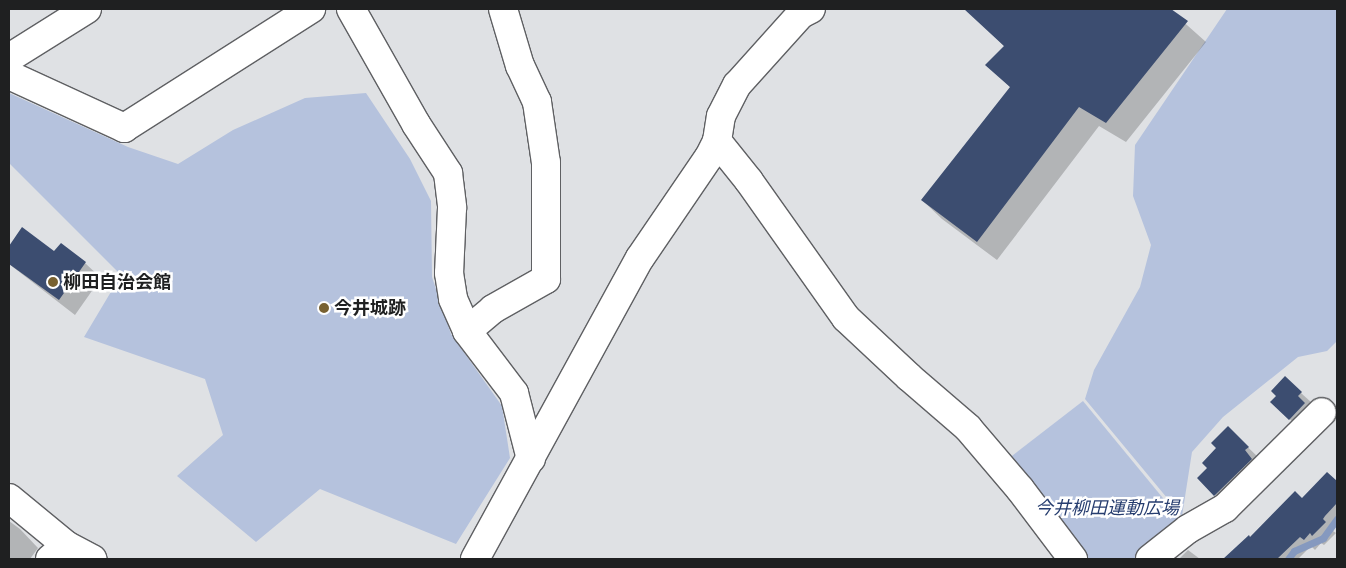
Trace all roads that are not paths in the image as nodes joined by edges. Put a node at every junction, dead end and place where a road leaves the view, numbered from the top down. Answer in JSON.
{"nodes":[{"id":1,"x":87,"y":9,"type":"edge"},
{"id":2,"x":311,"y":9,"type":"edge"},
{"id":3,"x":351,"y":9,"type":"edge"},
{"id":4,"x":503,"y":9,"type":"edge"},
{"id":5,"x":802,"y":11,"type":"edge"},
{"id":6,"x":9,"y":58,"type":"edge"},
{"id":7,"x":9,"y":76,"type":"edge"},
{"id":8,"x":718,"y":141,"type":"junction"},
{"id":9,"x":467,"y":331,"type":"junction"},
{"id":10,"x":1322,"y":412,"type":"dead end"},
{"id":11,"x":531,"y":459,"type":"junction"},
{"id":12,"x":9,"y":498,"type":"edge"},
{"id":13,"x":58,"y":552,"type":"edge"},
{"id":14,"x":92,"y":559,"type":"edge"},
{"id":15,"x":475,"y":559,"type":"edge"},
{"id":16,"x":1073,"y":559,"type":"edge"},
{"id":17,"x":1150,"y":559,"type":"edge"}],
"edges":[{"from":1,"to":6,"type":"street"},
{"from":2,"to":7,"type":"street"},
{"from":3,"to":9,"type":"street"},
{"from":4,"to":9,"type":"street"},
{"from":5,"to":8,"type":"street"},
{"from":8,"to":11,"type":"street"},
{"from":8,"to":16,"type":"street"},
{"from":9,"to":11,"type":"street"},
{"from":10,"to":17,"type":"street"},
{"from":11,"to":15,"type":"street"},
{"from":12,"to":13,"type":"street"},
{"from":13,"to":14,"type":"street"}]}
